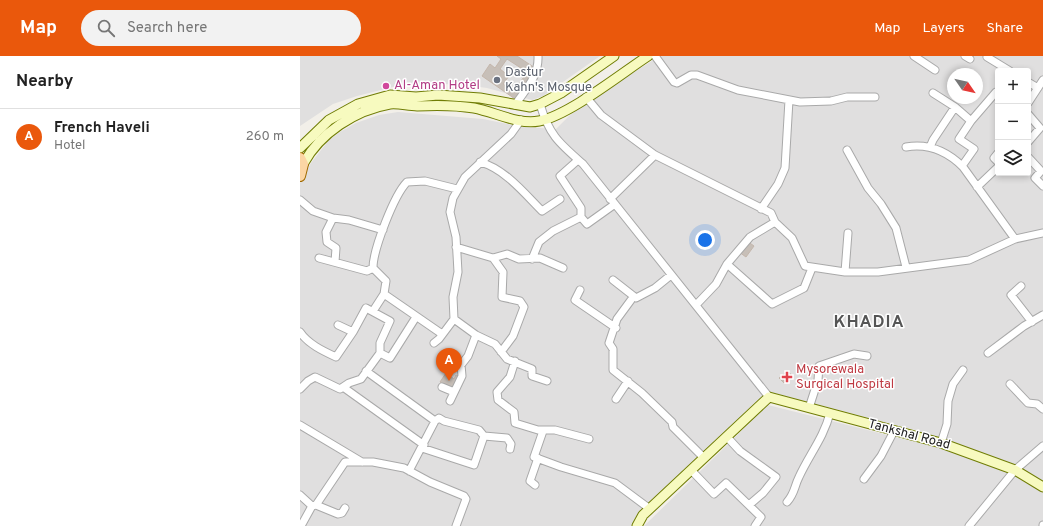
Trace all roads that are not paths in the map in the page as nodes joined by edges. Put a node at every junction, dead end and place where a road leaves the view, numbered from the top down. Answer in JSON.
{"nodes":[{"id":1,"x":538,"y":56,"type":"edge"},
{"id":2,"x":614,"y":56,"type":"edge"},
{"id":3,"x":648,"y":56,"type":"edge"},
{"id":4,"x":655,"y":56,"type":"edge"},
{"id":5,"x":914,"y":56,"type":"edge"},
{"id":6,"x":987,"y":57,"type":"edge"},
{"id":7,"x":1005,"y":68,"type":"edge"},
{"id":8,"x":935,"y":70,"type":"dead end"},
{"id":9,"x":1043,"y":80,"type":"edge"},
{"id":10,"x":1031,"y":84,"type":"edge"},
{"id":11,"x":1038,"y":88,"type":"junction"},
{"id":12,"x":933,"y":93,"type":"dead end"},
{"id":13,"x":995,"y":93,"type":"edge"},
{"id":14,"x":586,"y":97,"type":"junction"},
{"id":15,"x":874,"y":98,"type":"dead end"},
{"id":16,"x":1031,"y":98,"type":"edge"},
{"id":17,"x":789,"y":100,"type":"junction"},
{"id":18,"x":540,"y":104,"type":"junction"},
{"id":19,"x":515,"y":105,"type":"junction"},
{"id":20,"x":955,"y":108,"type":"junction"},
{"id":21,"x":1031,"y":118,"type":"edge"},
{"id":22,"x":520,"y":120,"type":"junction"},
{"id":23,"x":545,"y":120,"type":"junction"},
{"id":24,"x":971,"y":121,"type":"junction"},
{"id":25,"x":1031,"y":138,"type":"edge"},
{"id":26,"x":906,"y":147,"type":"dead end"},
{"id":27,"x":930,"y":147,"type":"junction"},
{"id":28,"x":300,"y":148,"type":"edge"},
{"id":29,"x":847,"y":150,"type":"dead end"},
{"id":30,"x":656,"y":155,"type":"junction"},
{"id":31,"x":1031,"y":159,"type":"edge"},
{"id":32,"x":578,"y":160,"type":"junction"},
{"id":33,"x":302,"y":161,"type":"edge"},
{"id":34,"x":480,"y":162,"type":"junction"},
{"id":35,"x":962,"y":166,"type":"junction"},
{"id":36,"x":995,"y":170,"type":"edge"},
{"id":37,"x":300,"y":176,"type":"edge"},
{"id":38,"x":1043,"y":186,"type":"edge"},
{"id":39,"x":977,"y":187,"type":"junction"},
{"id":40,"x":457,"y":189,"type":"junction"},
{"id":41,"x":560,"y":199,"type":"dead end"},
{"id":42,"x":300,"y":200,"type":"edge"},
{"id":43,"x":613,"y":202,"type":"junction"},
{"id":44,"x":761,"y":209,"type":"junction"},
{"id":45,"x":581,"y":217,"type":"junction"},
{"id":46,"x":333,"y":218,"type":"junction"},
{"id":47,"x":775,"y":222,"type":"junction"},
{"id":48,"x":383,"y":230,"type":"junction"},
{"id":49,"x":848,"y":233,"type":"dead end"},
{"id":50,"x":1043,"y":233,"type":"edge"},
{"id":51,"x":1015,"y":239,"type":"junction"},
{"id":52,"x":456,"y":247,"type":"junction"},
{"id":53,"x":319,"y":258,"type":"dead end"},
{"id":54,"x":494,"y":258,"type":"junction"},
{"id":55,"x":532,"y":259,"type":"junction"},
{"id":56,"x":335,"y":262,"type":"junction"},
{"id":57,"x":727,"y":264,"type":"junction"},
{"id":58,"x":906,"y":267,"type":"junction"},
{"id":59,"x":373,"y":268,"type":"junction"},
{"id":60,"x":563,"y":268,"type":"dead end"},
{"id":61,"x":812,"y":268,"type":"junction"},
{"id":62,"x":845,"y":272,"type":"junction"},
{"id":63,"x":671,"y":275,"type":"junction"},
{"id":64,"x":613,"y":280,"type":"dead end"},
{"id":65,"x":1021,"y":286,"type":"dead end"},
{"id":66,"x":580,"y":290,"type":"dead end"},
{"id":67,"x":384,"y":294,"type":"junction"},
{"id":68,"x":631,"y":300,"type":"dead end"},
{"id":69,"x":696,"y":305,"type":"junction"},
{"id":70,"x":373,"y":311,"type":"junction"},
{"id":71,"x":1043,"y":315,"type":"edge"},
{"id":72,"x":416,"y":317,"type":"junction"},
{"id":73,"x":454,"y":319,"type":"junction"},
{"id":74,"x":1032,"y":322,"type":"junction"},
{"id":75,"x":338,"y":325,"type":"dead end"},
{"id":76,"x":616,"y":328,"type":"junction"},
{"id":77,"x":300,"y":332,"type":"edge"},
{"id":78,"x":353,"y":332,"type":"junction"},
{"id":79,"x":442,"y":334,"type":"junction"},
{"id":80,"x":476,"y":335,"type":"junction"},
{"id":81,"x":434,"y":343,"type":"dead end"},
{"id":82,"x":501,"y":352,"type":"junction"},
{"id":83,"x":380,"y":353,"type":"junction"},
{"id":84,"x":988,"y":353,"type":"dead end"},
{"id":85,"x":867,"y":356,"type":"dead end"},
{"id":86,"x":515,"y":361,"type":"junction"},
{"id":87,"x":963,"y":370,"type":"dead end"},
{"id":88,"x":366,"y":372,"type":"junction"},
{"id":89,"x":547,"y":381,"type":"dead end"},
{"id":90,"x":628,"y":381,"type":"junction"},
{"id":91,"x":1010,"y":384,"type":"dead end"},
{"id":92,"x":442,"y":386,"type":"dead end"},
{"id":93,"x":343,"y":387,"type":"junction"},
{"id":94,"x":300,"y":389,"type":"edge"},
{"id":95,"x":454,"y":392,"type":"junction"},
{"id":96,"x":769,"y":397,"type":"junction"},
{"id":97,"x":616,"y":399,"type":"dead end"},
{"id":98,"x":450,"y":401,"type":"dead end"},
{"id":99,"x":810,"y":408,"type":"junction"},
{"id":100,"x":1043,"y":409,"type":"edge"},
{"id":101,"x":830,"y":414,"type":"junction"},
{"id":102,"x":435,"y":421,"type":"junction"},
{"id":103,"x":300,"y":425,"type":"edge"},
{"id":104,"x":543,"y":431,"type":"junction"},
{"id":105,"x":894,"y":431,"type":"junction"},
{"id":106,"x":484,"y":436,"type":"junction"},
{"id":107,"x":727,"y":437,"type":"junction"},
{"id":108,"x":589,"y":439,"type":"dead end"},
{"id":109,"x":941,"y":442,"type":"junction"},
{"id":110,"x":1043,"y":446,"type":"edge"},
{"id":111,"x":423,"y":447,"type":"junction"},
{"id":112,"x":510,"y":449,"type":"dead end"},
{"id":113,"x":538,"y":458,"type":"junction"},
{"id":114,"x":704,"y":458,"type":"junction"},
{"id":115,"x":363,"y":463,"type":"junction"},
{"id":116,"x":691,"y":470,"type":"junction"},
{"id":117,"x":1015,"y":470,"type":"junction"},
{"id":118,"x":410,"y":471,"type":"junction"},
{"id":119,"x":864,"y":479,"type":"dead end"},
{"id":120,"x":535,"y":485,"type":"dead end"},
{"id":121,"x":1043,"y":487,"type":"edge"},
{"id":122,"x":300,"y":495,"type":"edge"},
{"id":123,"x":787,"y":502,"type":"dead end"},
{"id":124,"x":749,"y":505,"type":"junction"},
{"id":125,"x":314,"y":506,"type":"junction"},
{"id":126,"x":345,"y":508,"type":"dead end"},
{"id":127,"x":650,"y":509,"type":"junction"},
{"id":128,"x":301,"y":526,"type":"edge"},
{"id":129,"x":456,"y":526,"type":"edge"},
{"id":130,"x":637,"y":526,"type":"edge"},
{"id":131,"x":755,"y":526,"type":"edge"},
{"id":132,"x":969,"y":526,"type":"edge"}],
"edges":[{"from":1,"to":19,"type":"street"},
{"from":2,"to":18,"type":"main road"},
{"from":3,"to":14,"type":"main road"},
{"from":4,"to":17,"type":"street"},
{"from":5,"to":8,"type":"street"},
{"from":6,"to":7,"type":"street"},
{"from":9,"to":11,"type":"street"},
{"from":10,"to":11,"type":"street"},
{"from":11,"to":16,"type":"street"},
{"from":12,"to":20,"type":"street"},
{"from":13,"to":24,"type":"street"},
{"from":14,"to":23,"type":"main road"},
{"from":14,"to":30,"type":"street"},
{"from":15,"to":17,"type":"street"},
{"from":17,"to":44,"type":"street"},
{"from":18,"to":19,"type":"main road"},
{"from":18,"to":23,"type":"street"},
{"from":19,"to":28,"type":"main road"},
{"from":20,"to":24,"type":"street"},
{"from":20,"to":27,"type":"street"},
{"from":21,"to":25,"type":"street"},
{"from":22,"to":23,"type":"main road"},
{"from":22,"to":33,"type":"main road"},
{"from":22,"to":34,"type":"street"},
{"from":23,"to":32,"type":"street"},
{"from":24,"to":35,"type":"street"},
{"from":26,"to":27,"type":"street"},
{"from":27,"to":35,"type":"street"},
{"from":29,"to":58,"type":"street"},
{"from":30,"to":43,"type":"street"},
{"from":30,"to":44,"type":"street"},
{"from":31,"to":38,"type":"street"},
{"from":32,"to":43,"type":"street"},
{"from":32,"to":45,"type":"street"},
{"from":33,"to":37,"type":"main road"},
{"from":34,"to":40,"type":"street"},
{"from":34,"to":41,"type":"street"},
{"from":35,"to":39,"type":"street"},
{"from":36,"to":39,"type":"street"},
{"from":39,"to":51,"type":"street"},
{"from":40,"to":48,"type":"street"},
{"from":40,"to":52,"type":"street"},
{"from":42,"to":46,"type":"street"},
{"from":43,"to":45,"type":"street"},
{"from":43,"to":63,"type":"street"},
{"from":44,"to":47,"type":"street"},
{"from":45,"to":55,"type":"street"},
{"from":46,"to":48,"type":"street"},
{"from":46,"to":56,"type":"street"},
{"from":47,"to":57,"type":"street"},
{"from":47,"to":61,"type":"street"},
{"from":48,"to":59,"type":"street"},
{"from":49,"to":62,"type":"street"},
{"from":50,"to":51,"type":"street"},
{"from":51,"to":58,"type":"street"},
{"from":52,"to":54,"type":"street"},
{"from":52,"to":73,"type":"street"},
{"from":53,"to":56,"type":"street"},
{"from":54,"to":55,"type":"street"},
{"from":54,"to":82,"type":"street"},
{"from":55,"to":60,"type":"street"},
{"from":56,"to":59,"type":"street"},
{"from":57,"to":61,"type":"street"},
{"from":57,"to":69,"type":"street"},
{"from":58,"to":62,"type":"street"},
{"from":59,"to":67,"type":"street"},
{"from":61,"to":62,"type":"street"},
{"from":63,"to":64,"type":"street"},
{"from":63,"to":69,"type":"street"},
{"from":65,"to":74,"type":"street"},
{"from":66,"to":76,"type":"street"},
{"from":67,"to":70,"type":"street"},
{"from":67,"to":72,"type":"street"},
{"from":68,"to":76,"type":"street"},
{"from":69,"to":96,"type":"street"},
{"from":70,"to":78,"type":"street"},
{"from":70,"to":83,"type":"street"},
{"from":71,"to":74,"type":"street"},
{"from":72,"to":79,"type":"street"},
{"from":72,"to":83,"type":"street"},
{"from":73,"to":79,"type":"street"},
{"from":73,"to":80,"type":"street"},
{"from":74,"to":84,"type":"street"},
{"from":75,"to":78,"type":"street"},
{"from":76,"to":90,"type":"street"},
{"from":77,"to":78,"type":"street"},
{"from":79,"to":81,"type":"street"},
{"from":80,"to":82,"type":"street"},
{"from":80,"to":95,"type":"street"},
{"from":82,"to":86,"type":"street"},
{"from":83,"to":88,"type":"street"},
{"from":85,"to":99,"type":"street"},
{"from":86,"to":89,"type":"street"},
{"from":86,"to":104,"type":"street"},
{"from":87,"to":109,"type":"street"},
{"from":88,"to":93,"type":"street"},
{"from":88,"to":102,"type":"street"},
{"from":90,"to":97,"type":"street"},
{"from":90,"to":114,"type":"street"},
{"from":91,"to":100,"type":"street"},
{"from":92,"to":95,"type":"street"},
{"from":93,"to":94,"type":"street"},
{"from":93,"to":111,"type":"street"},
{"from":95,"to":98,"type":"street"},
{"from":96,"to":99,"type":"main road","name":"Tankshal Road"},
{"from":96,"to":107,"type":"main road"},
{"from":99,"to":101,"type":"main road","name":"Tankshal Road"},
{"from":101,"to":105,"type":"main road","name":"Tankshal Road"},
{"from":101,"to":123,"type":"street"},
{"from":102,"to":106,"type":"street"},
{"from":102,"to":111,"type":"street"},
{"from":103,"to":115,"type":"street"},
{"from":104,"to":108,"type":"street"},
{"from":104,"to":113,"type":"street"},
{"from":105,"to":109,"type":"main road","name":"Tankshal Road"},
{"from":105,"to":119,"type":"street"},
{"from":106,"to":111,"type":"street"},
{"from":106,"to":112,"type":"street"},
{"from":107,"to":114,"type":"main road"},
{"from":107,"to":124,"type":"street"},
{"from":109,"to":117,"type":"main road","name":"Tankshal Road"},
{"from":110,"to":117,"type":"street"},
{"from":111,"to":118,"type":"street"},
{"from":113,"to":120,"type":"street"},
{"from":113,"to":127,"type":"street"},
{"from":114,"to":116,"type":"main road"},
{"from":115,"to":118,"type":"street"},
{"from":115,"to":125,"type":"street"},
{"from":116,"to":124,"type":"street"},
{"from":116,"to":127,"type":"main road"},
{"from":117,"to":121,"type":"main road","name":"Tankshal Road"},
{"from":117,"to":132,"type":"street"},
{"from":118,"to":129,"type":"street"},
{"from":122,"to":125,"type":"street"},
{"from":124,"to":131,"type":"street"},
{"from":125,"to":126,"type":"street"},
{"from":125,"to":128,"type":"street"},
{"from":127,"to":130,"type":"main road"}]}
